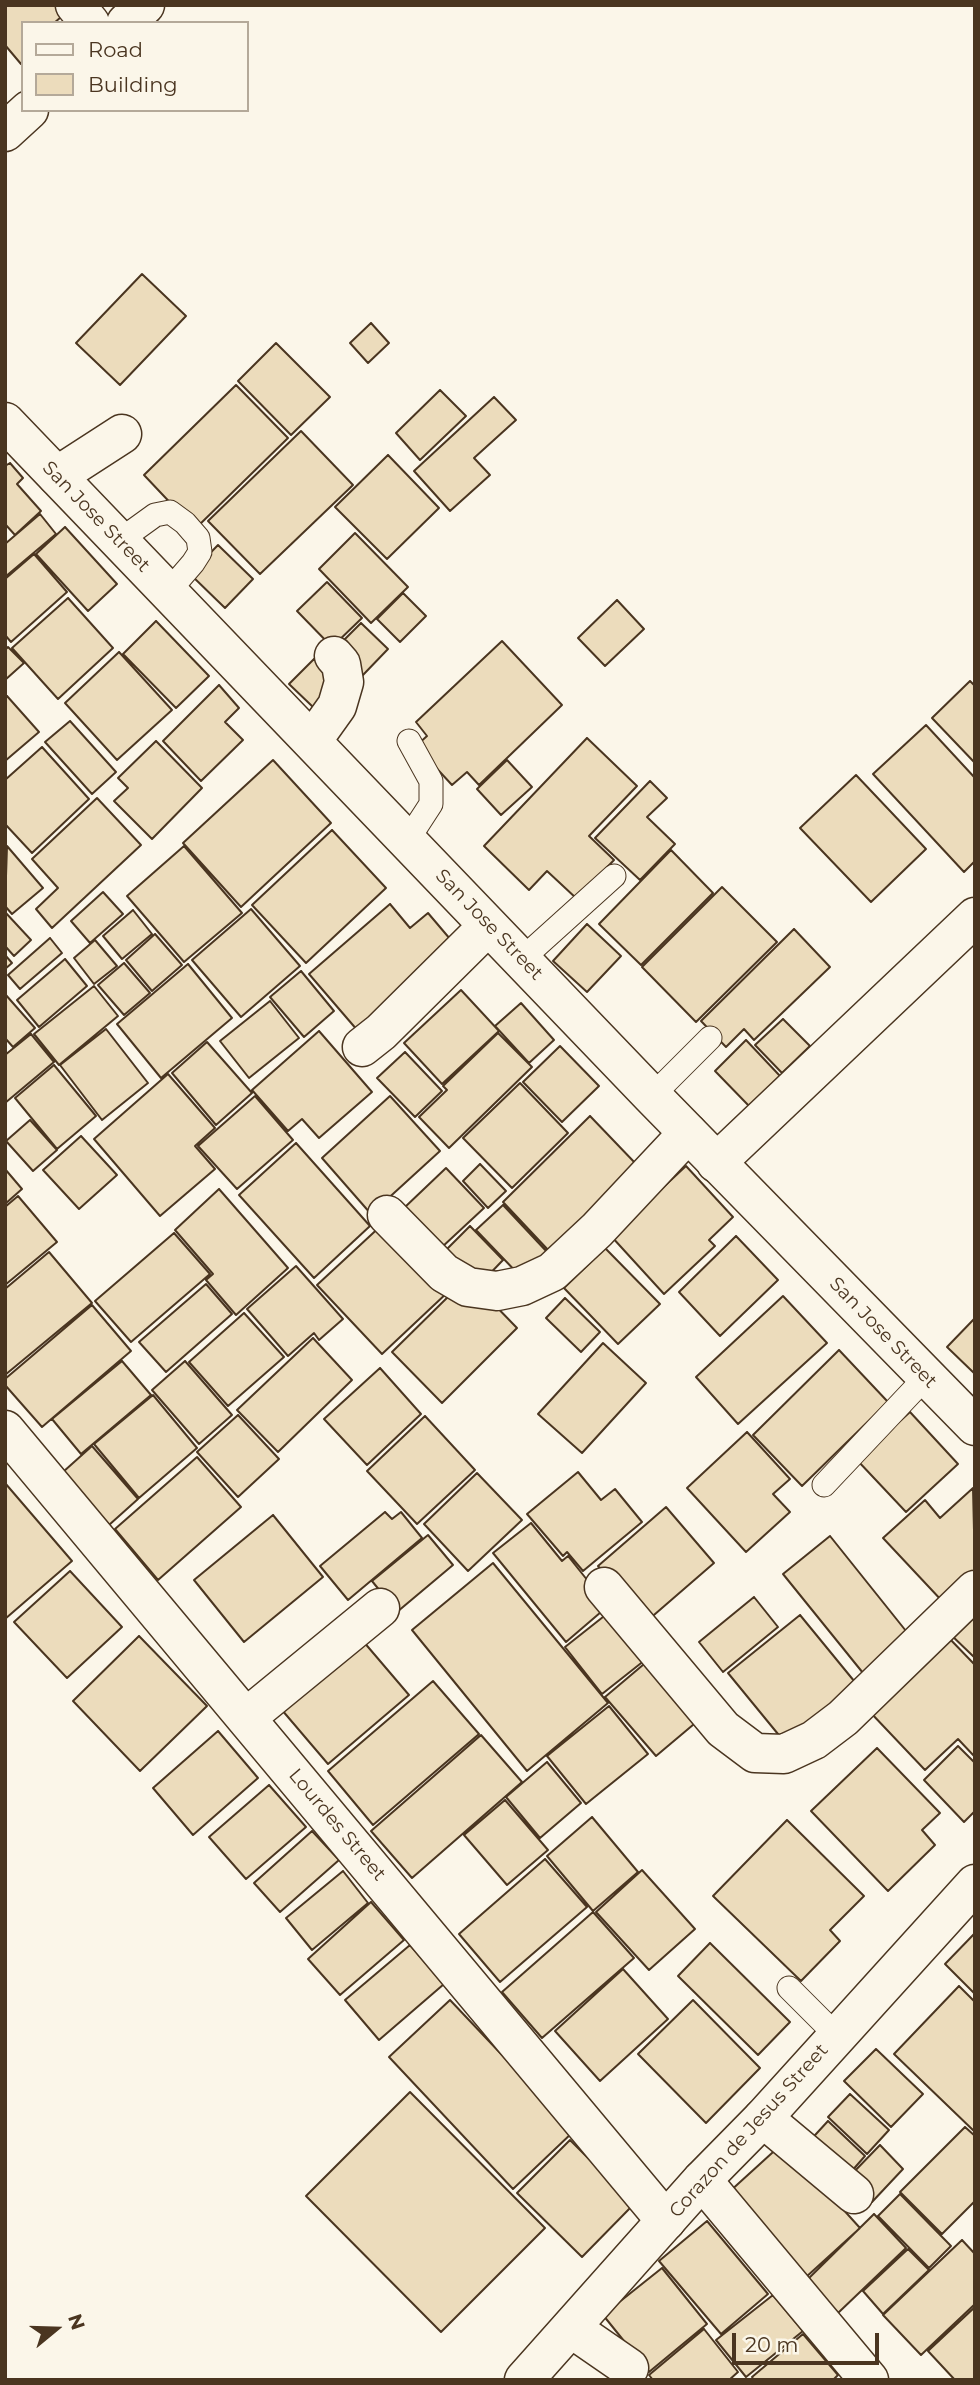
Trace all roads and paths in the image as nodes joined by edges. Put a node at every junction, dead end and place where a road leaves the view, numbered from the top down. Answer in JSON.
{"nodes":[{"id":1,"x":75,"y":5,"type":"edge"},
{"id":2,"x":145,"y":5,"type":"edge"},
{"id":3,"x":88,"y":21,"type":"edge"},
{"id":4,"x":128,"y":21,"type":"edge"},
{"id":5,"x":27,"y":112,"type":"edge"},
{"id":6,"x":5,"y":132,"type":"edge"},
{"id":7,"x":5,"y":422,"type":"edge"},
{"id":8,"x":122,"y":434,"type":"dead end"},
{"id":9,"x":57,"y":476,"type":"junction"},
{"id":10,"x":119,"y":541,"type":"junction"},
{"id":11,"x":168,"y":592,"type":"junction"},
{"id":12,"x":334,"y":656,"type":"dead end"},
{"id":13,"x":312,"y":741,"type":"junction"},
{"id":14,"x":409,"y":741,"type":"dead end"},
{"id":15,"x":407,"y":841,"type":"junction"},
{"id":16,"x":614,"y":876,"type":"dead end"},
{"id":17,"x":975,"y":917,"type":"edge"},
{"id":18,"x":488,"y":926,"type":"junction"},
{"id":19,"x":522,"y":959,"type":"junction"},
{"id":20,"x":710,"y":1038,"type":"dead end"},
{"id":21,"x":362,"y":1047,"type":"dead end"},
{"id":22,"x":652,"y":1096,"type":"junction"},
{"id":23,"x":688,"y":1133,"type":"junction"},
{"id":24,"x":716,"y":1163,"type":"junction"},
{"id":25,"x":387,"y":1216,"type":"dead end"},
{"id":26,"x":926,"y":1377,"type":"junction"},
{"id":27,"x":975,"y":1426,"type":"edge"},
{"id":28,"x":5,"y":1430,"type":"edge"},
{"id":29,"x":824,"y":1485,"type":"dead end"},
{"id":30,"x":604,"y":1587,"type":"dead end"},
{"id":31,"x":975,"y":1590,"type":"edge"},
{"id":32,"x":380,"y":1608,"type":"dead end"},
{"id":33,"x":247,"y":1717,"type":"junction"},
{"id":34,"x":975,"y":1884,"type":"edge"},
{"id":35,"x":789,"y":1988,"type":"dead end"},
{"id":36,"x":836,"y":2035,"type":"junction"},
{"id":37,"x":763,"y":2118,"type":"junction"},
{"id":38,"x":702,"y":2180,"type":"junction"},
{"id":39,"x":854,"y":2194,"type":"dead end"},
{"id":40,"x":666,"y":2221,"type":"junction"},
{"id":41,"x":571,"y":2328,"type":"junction"},
{"id":42,"x":629,"y":2368,"type":"dead end"},
{"id":43,"x":530,"y":2378,"type":"edge"},
{"id":44,"x":869,"y":2380,"type":"edge"}],
"edges":[{"from":1,"to":3,"type":"street"},
{"from":2,"to":4,"type":"street"},
{"from":5,"to":6,"type":"street"},
{"from":7,"to":9,"type":"street","name":"San Jose Street"},
{"from":8,"to":9,"type":"street"},
{"from":9,"to":10,"type":"street","name":"San Jose Street"},
{"from":10,"to":11,"type":"street","name":"San Jose Street"},
{"from":10,"to":11,"type":"lane"},
{"from":11,"to":13,"type":"street","name":"San Jose Street"},
{"from":12,"to":13,"type":"street"},
{"from":13,"to":15,"type":"street","name":"San Jose Street"},
{"from":14,"to":15,"type":"lane"},
{"from":15,"to":18,"type":"street","name":"San Jose Street"},
{"from":16,"to":19,"type":"lane"},
{"from":17,"to":24,"type":"street"},
{"from":18,"to":19,"type":"street","name":"San Jose Street"},
{"from":18,"to":21,"type":"street"},
{"from":19,"to":22,"type":"street","name":"San Jose Street"},
{"from":20,"to":22,"type":"lane"},
{"from":22,"to":23,"type":"street","name":"San Jose Street"},
{"from":23,"to":24,"type":"street","name":"San Jose Street"},
{"from":23,"to":25,"type":"street"},
{"from":24,"to":26,"type":"street","name":"San Jose Street"},
{"from":26,"to":27,"type":"street","name":"San Jose Street"},
{"from":26,"to":29,"type":"lane"},
{"from":28,"to":33,"type":"street","name":"Lourdes Street"},
{"from":30,"to":31,"type":"street"},
{"from":32,"to":33,"type":"street"},
{"from":33,"to":40,"type":"street","name":"Lourdes Street"},
{"from":34,"to":36,"type":"street","name":"Corazon de Jesus Street"},
{"from":35,"to":36,"type":"lane"},
{"from":36,"to":37,"type":"street","name":"Corazon de Jesus Street"},
{"from":37,"to":38,"type":"street","name":"Corazon de Jesus Street"},
{"from":37,"to":39,"type":"street"},
{"from":38,"to":40,"type":"street","name":"Corazon de Jesus Street"},
{"from":38,"to":44,"type":"street"},
{"from":40,"to":41,"type":"street","name":"Corazon de Jesus Street"},
{"from":41,"to":42,"type":"street"},
{"from":41,"to":43,"type":"street","name":"Corazon de Jesus Street"}]}
